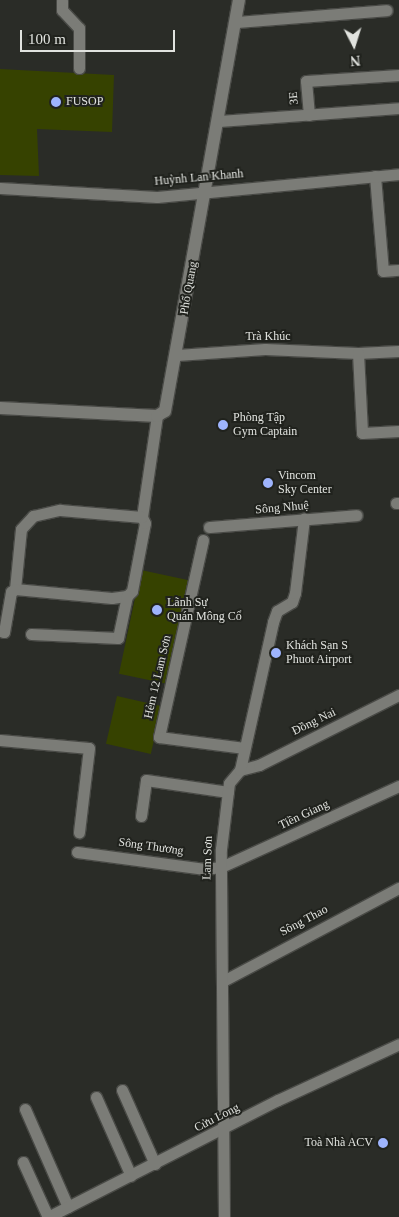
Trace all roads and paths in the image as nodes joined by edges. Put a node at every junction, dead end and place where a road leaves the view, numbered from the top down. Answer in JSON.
{"nodes":[{"id":1,"x":62,"y":0,"type":"edge"},
{"id":2,"x":239,"y":0,"type":"edge"},
{"id":3,"x":388,"y":10,"type":"dead end"},
{"id":4,"x":236,"y":22,"type":"junction"},
{"id":5,"x":79,"y":68,"type":"dead end"},
{"id":6,"x":399,"y":75,"type":"edge"},
{"id":7,"x":399,"y":108,"type":"edge"},
{"id":8,"x":309,"y":115,"type":"junction"},
{"id":9,"x":219,"y":121,"type":"junction"},
{"id":10,"x":399,"y":174,"type":"edge"},
{"id":11,"x":375,"y":176,"type":"junction"},
{"id":12,"x":0,"y":188,"type":"edge"},
{"id":13,"x":207,"y":192,"type":"junction"},
{"id":14,"x":399,"y":270,"type":"edge"},
{"id":15,"x":399,"y":351,"type":"edge"},
{"id":16,"x":358,"y":354,"type":"junction"},
{"id":17,"x":177,"y":355,"type":"junction"},
{"id":18,"x":0,"y":408,"type":"edge"},
{"id":19,"x":157,"y":416,"type":"junction"},
{"id":20,"x":399,"y":431,"type":"edge"},
{"id":21,"x":356,"y":515,"type":"dead end"},
{"id":22,"x":142,"y":517,"type":"junction"},
{"id":23,"x":304,"y":520,"type":"junction"},
{"id":24,"x":209,"y":527,"type":"dead end"},
{"id":25,"x":203,"y":540,"type":"dead end"},
{"id":26,"x":15,"y":589,"type":"junction"},
{"id":27,"x":127,"y":596,"type":"junction"},
{"id":28,"x":2,"y":631,"type":"edge"},
{"id":29,"x":31,"y":634,"type":"dead end"},
{"id":30,"x":399,"y":695,"type":"edge"},
{"id":31,"x":0,"y":740,"type":"edge"},
{"id":32,"x":244,"y":748,"type":"junction"},
{"id":33,"x":240,"y":770,"type":"junction"},
{"id":34,"x":399,"y":786,"type":"edge"},
{"id":35,"x":228,"y":792,"type":"junction"},
{"id":36,"x":141,"y":816,"type":"dead end"},
{"id":37,"x":79,"y":832,"type":"dead end"},
{"id":38,"x":77,"y":852,"type":"dead end"},
{"id":39,"x":221,"y":867,"type":"junction"},
{"id":40,"x":399,"y":888,"type":"edge"},
{"id":41,"x":223,"y":981,"type":"junction"},
{"id":42,"x":399,"y":1044,"type":"edge"},
{"id":43,"x":122,"y":1090,"type":"dead end"},
{"id":44,"x":96,"y":1097,"type":"dead end"},
{"id":45,"x":25,"y":1109,"type":"dead end"},
{"id":46,"x":225,"y":1130,"type":"junction"},
{"id":47,"x":23,"y":1162,"type":"dead end"},
{"id":48,"x":155,"y":1164,"type":"junction"},
{"id":49,"x":131,"y":1176,"type":"junction"},
{"id":50,"x":68,"y":1207,"type":"junction"},
{"id":51,"x":48,"y":1217,"type":"edge"},
{"id":52,"x":224,"y":1217,"type":"edge"}],
"edges":[{"from":1,"to":5,"type":"street"},
{"from":2,"to":4,"type":"main road","name":"Phổ Quang"},
{"from":3,"to":4,"type":"street"},
{"from":4,"to":9,"type":"main road","name":"Phổ Quang"},
{"from":6,"to":8,"type":"street","name":"3E"},
{"from":7,"to":8,"type":"street","name":"3E"},
{"from":8,"to":9,"type":"street","name":"3E"},
{"from":9,"to":13,"type":"main road","name":"Phổ Quang"},
{"from":10,"to":11,"type":"street","name":"Huỳnh Lan Khanh"},
{"from":11,"to":13,"type":"street","name":"Huỳnh Lan Khanh"},
{"from":11,"to":14,"type":"street"},
{"from":12,"to":13,"type":"street","name":"Huỳnh Lan Khanh"},
{"from":13,"to":17,"type":"main road","name":"Phổ Quang"},
{"from":15,"to":16,"type":"street","name":"Trà Khúc"},
{"from":16,"to":17,"type":"street","name":"Trà Khúc"},
{"from":16,"to":20,"type":"street"},
{"from":17,"to":19,"type":"main road","name":"Phổ Quang"},
{"from":18,"to":19,"type":"main road"},
{"from":19,"to":22,"type":"street"},
{"from":21,"to":23,"type":"street","name":"Sông Nhuệ"},
{"from":22,"to":26,"type":"street"},
{"from":22,"to":27,"type":"street"},
{"from":23,"to":24,"type":"street","name":"Sông Nhuệ"},
{"from":23,"to":32,"type":"street","name":"Lam Sơn"},
{"from":25,"to":32,"type":"street","name":"Hẻm 12 Lam Sơn"},
{"from":26,"to":27,"type":"street"},
{"from":26,"to":28,"type":"street"},
{"from":27,"to":29,"type":"street"},
{"from":30,"to":33,"type":"street","name":"Đồng Nai"},
{"from":31,"to":37,"type":"street"},
{"from":32,"to":33,"type":"street","name":"Lam Sơn"},
{"from":33,"to":35,"type":"street","name":"Lam Sơn"},
{"from":34,"to":39,"type":"street","name":"Tiền Giang"},
{"from":35,"to":36,"type":"street"},
{"from":35,"to":39,"type":"street","name":"Lam Sơn"},
{"from":38,"to":39,"type":"street","name":"Sông Thương"},
{"from":39,"to":41,"type":"street","name":"Lam Sơn"},
{"from":40,"to":41,"type":"street","name":"Sông Thao"},
{"from":41,"to":46,"type":"street","name":"Lam Sơn"},
{"from":42,"to":46,"type":"street","name":"Cửu Long"},
{"from":43,"to":48,"type":"street"},
{"from":44,"to":49,"type":"street"},
{"from":45,"to":50,"type":"street"},
{"from":46,"to":48,"type":"street","name":"Cửu Long"},
{"from":46,"to":52,"type":"street","name":"Lam Sơn"},
{"from":47,"to":51,"type":"street"},
{"from":48,"to":49,"type":"street","name":"Cửu Long"},
{"from":49,"to":50,"type":"street","name":"Cửu Long"},
{"from":50,"to":51,"type":"street","name":"Cửu Long"}]}
